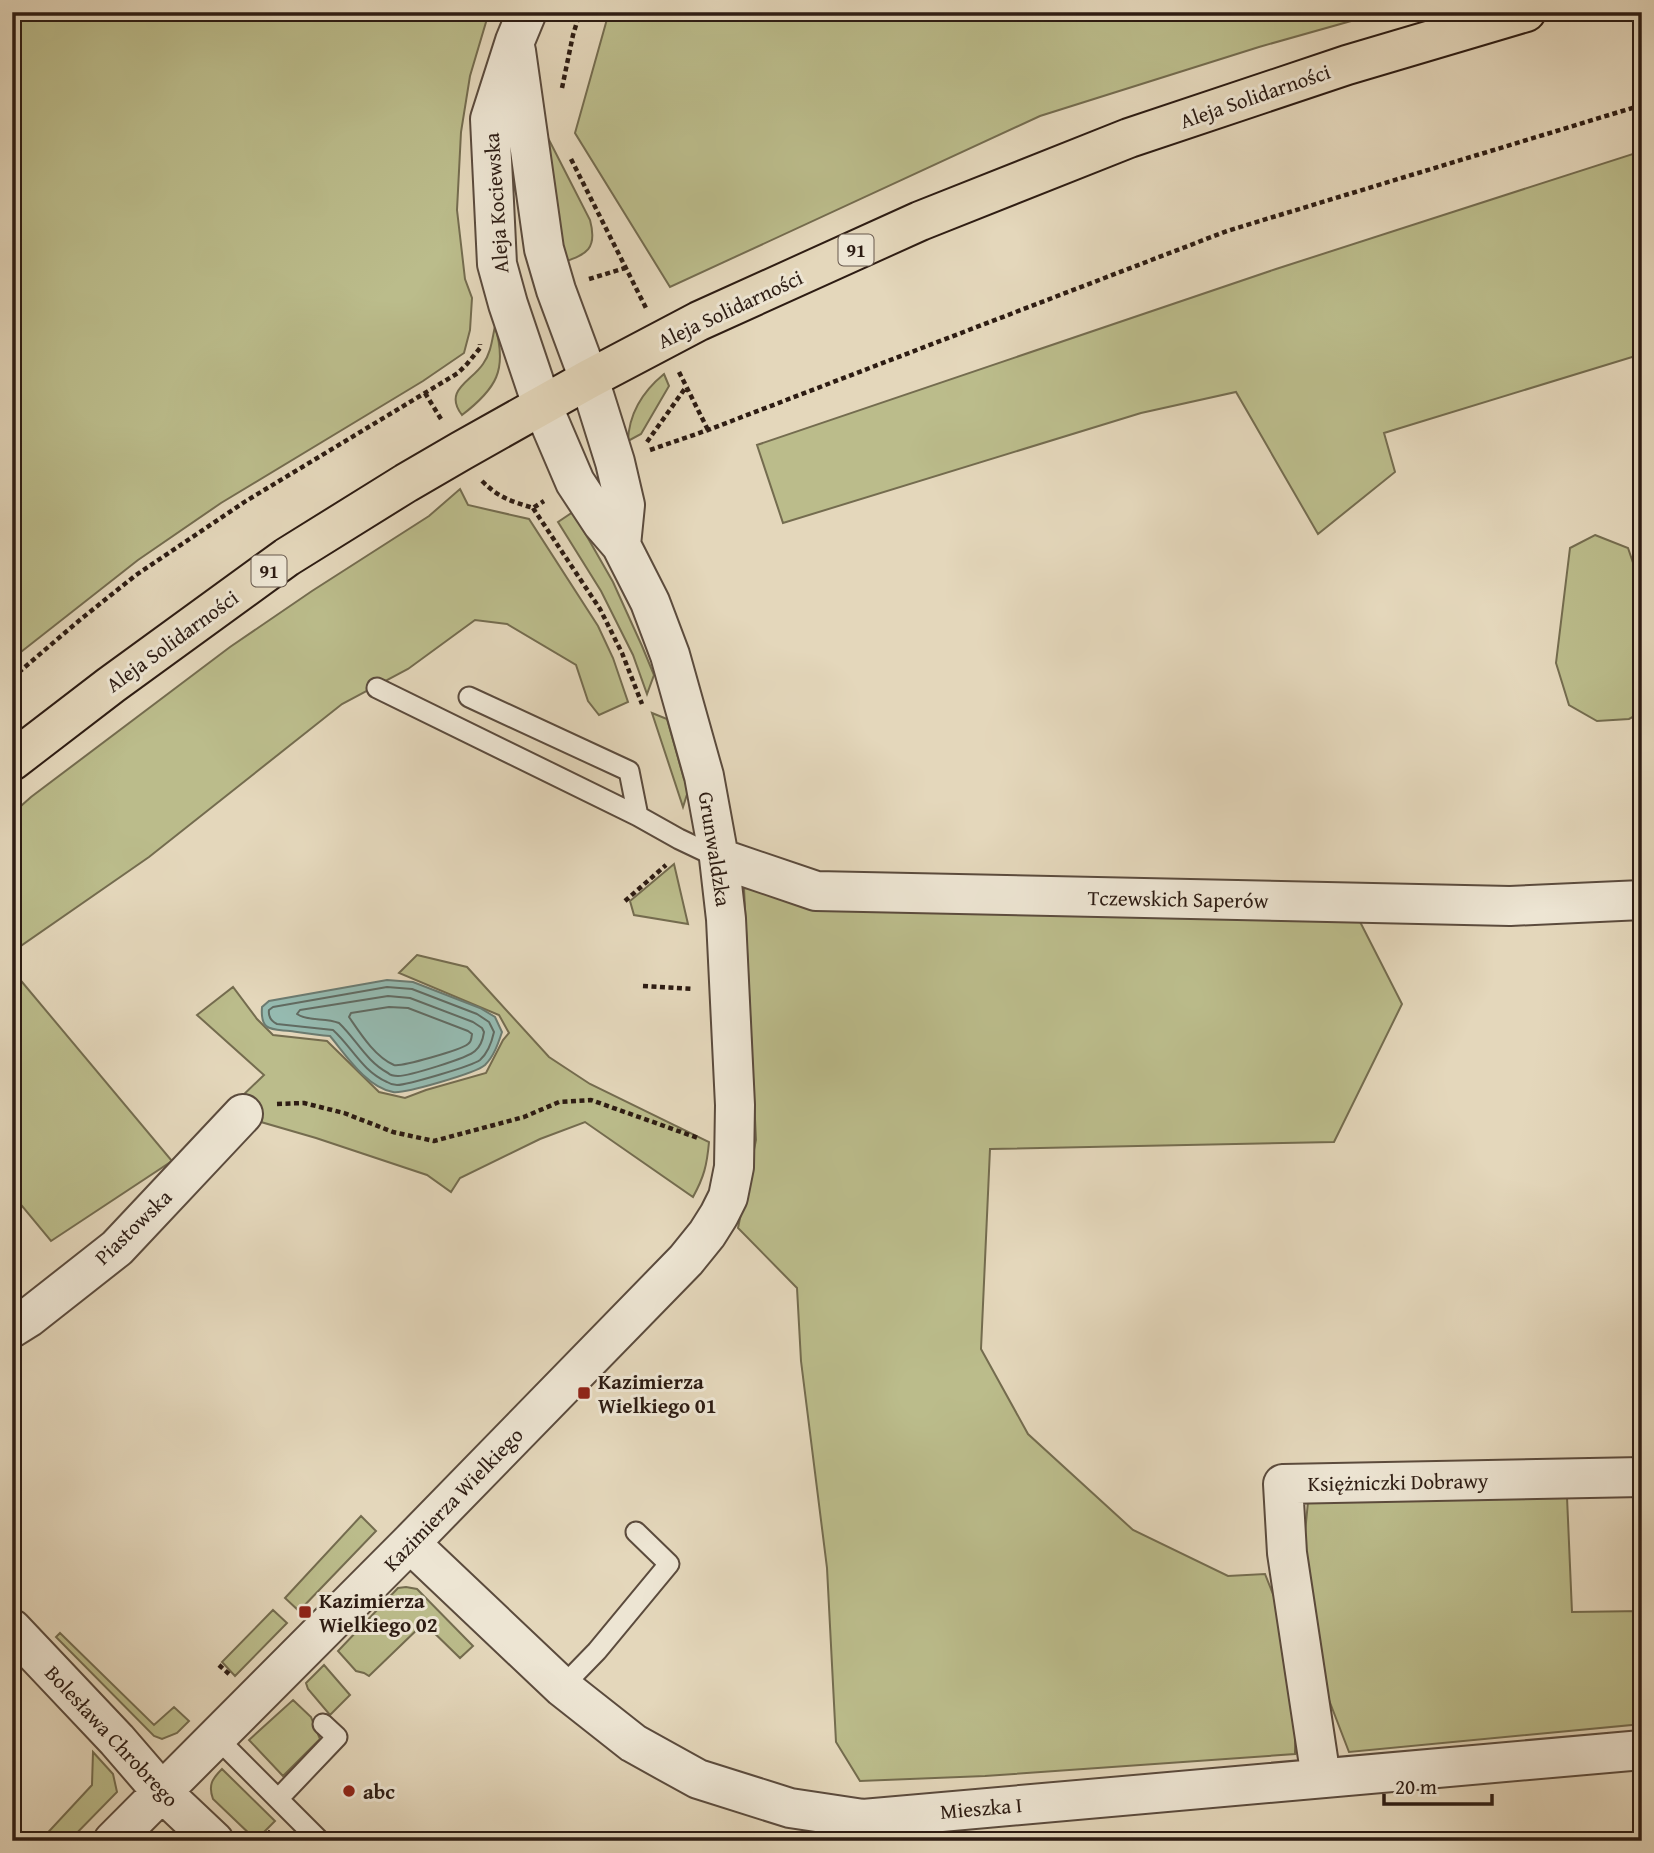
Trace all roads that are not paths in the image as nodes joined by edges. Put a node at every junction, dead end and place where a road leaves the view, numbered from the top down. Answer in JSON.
{"nodes":[{"id":1,"x":1526,"y":12,"type":"edge"},
{"id":2,"x":521,"y":26,"type":"edge"},
{"id":3,"x":590,"y":379,"type":"junction"},
{"id":4,"x":542,"y":405,"type":"junction"},
{"id":5,"x":621,"y":545,"type":"junction"},
{"id":6,"x":377,"y":688,"type":"dead end"},
{"id":7,"x":469,"y":697,"type":"dead end"},
{"id":8,"x":12,"y":761,"type":"edge"},
{"id":9,"x":638,"y":816,"type":"junction"},
{"id":10,"x":719,"y":858,"type":"junction"},
{"id":11,"x":1642,"y":900,"type":"edge"},
{"id":12,"x":243,"y":1114,"type":"road end"},
{"id":13,"x":721,"y":1155,"type":"joint"},
{"id":14,"x":12,"y":1328,"type":"edge"},
{"id":15,"x":1642,"y":1477,"type":"edge"},
{"id":16,"x":636,"y":1532,"type":"dead end"},
{"id":17,"x":410,"y":1543,"type":"junction"},
{"id":18,"x":12,"y":1629,"type":"edge"},
{"id":19,"x":562,"y":1687,"type":"junction"},
{"id":20,"x":324,"y":1724,"type":"dead end"},
{"id":21,"x":216,"y":1737,"type":"junction"},
{"id":22,"x":1642,"y":1750,"type":"edge"},
{"id":23,"x":1321,"y":1779,"type":"junction"},
{"id":24,"x":161,"y":1791,"type":"junction"},
{"id":25,"x":279,"y":1798,"type":"junction"},
{"id":26,"x":113,"y":1841,"type":"edge"},
{"id":27,"x":214,"y":1841,"type":"edge"},
{"id":28,"x":320,"y":1841,"type":"edge"}],
"edges":[{"from":1,"to":3,"type":"main road","name":"Aleja Solidarności","number":"91"},
{"from":2,"to":3,"type":"street","name":"Aleja Kociewska"},
{"from":2,"to":4,"type":"street","name":"Aleja Kociewska"},
{"from":3,"to":4,"type":"main road","name":"Aleja Solidarności","number":"91"},
{"from":3,"to":5,"type":"street"},
{"from":4,"to":5,"type":"street","name":"Grunwaldzka"},
{"from":4,"to":8,"type":"main road","name":"Aleja Solidarności","number":"91"},
{"from":5,"to":10,"type":"street","name":"Grunwaldzka"},
{"from":6,"to":9,"type":"lane"},
{"from":7,"to":9,"type":"lane"},
{"from":9,"to":10,"type":"lane"},
{"from":10,"to":11,"type":"street","name":"Tczewskich Saperów"},
{"from":10,"to":13,"type":"street","name":"Grunwaldzka"},
{"from":12,"to":14,"type":"street","name":"Piastowska"},
{"from":13,"to":17,"type":"street","name":"Kazimierza Wielkiego"},
{"from":15,"to":23,"type":"street","name":"Księżniczki Dobrawy"},
{"from":16,"to":19,"type":"lane"},
{"from":17,"to":19,"type":"street","name":"Mieszka I"},
{"from":17,"to":21,"type":"street","name":"Kazimierza Wielkiego"},
{"from":18,"to":24,"type":"street","name":"Bolesława Chrobrego"},
{"from":19,"to":23,"type":"street","name":"Mieszka I"},
{"from":20,"to":25,"type":"lane"},
{"from":21,"to":24,"type":"street","name":"Kazimierza Wielkiego"},
{"from":21,"to":25,"type":"lane"},
{"from":22,"to":23,"type":"street","name":"Mieszka I"},
{"from":24,"to":26,"type":"street","name":"Kazimierza Wielkiego"},
{"from":24,"to":27,"type":"street","name":"Bolesława Chrobrego"},
{"from":25,"to":28,"type":"lane"}]}
